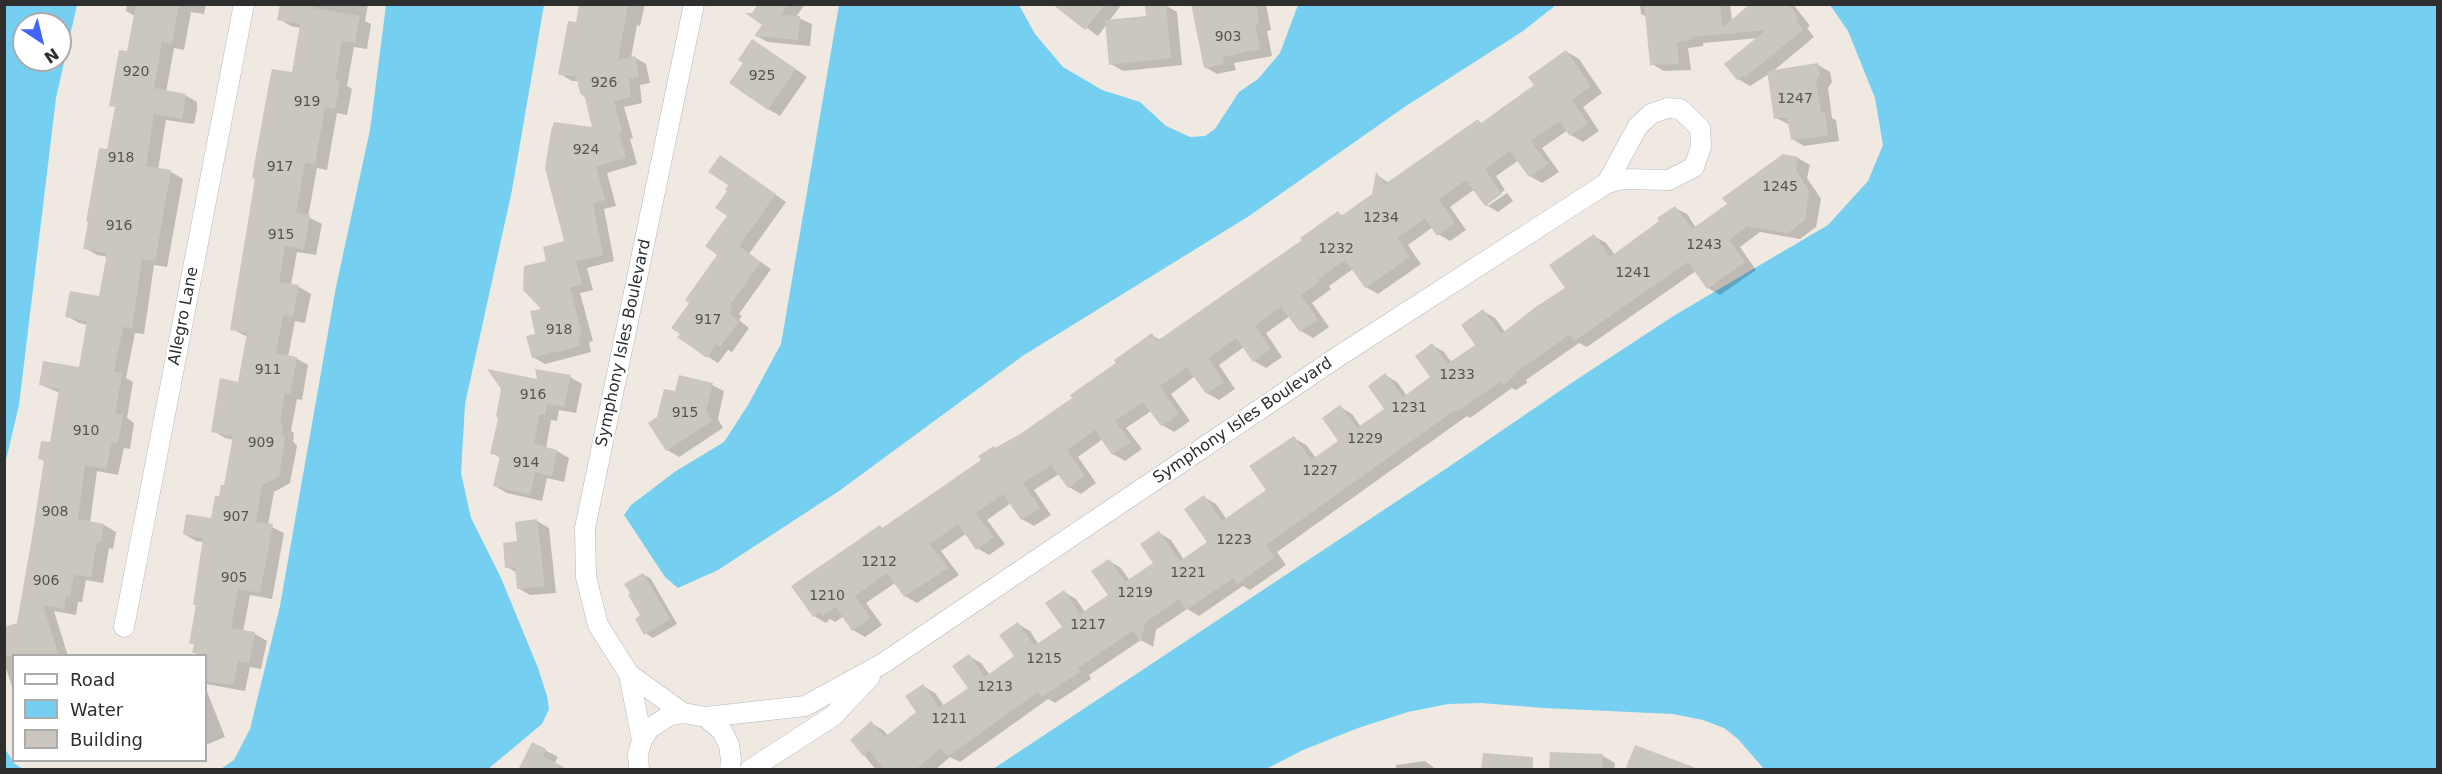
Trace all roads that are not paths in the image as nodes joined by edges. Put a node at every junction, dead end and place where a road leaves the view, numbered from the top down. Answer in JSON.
{"nodes":[{"id":1,"x":244,"y":4,"type":"edge"},
{"id":2,"x":694,"y":4,"type":"edge"},
{"id":3,"x":1607,"y":183,"type":"junction"},
{"id":4,"x":124,"y":627,"type":"dead end"},
{"id":5,"x":882,"y":664,"type":"junction"},
{"id":6,"x":629,"y":674,"type":"junction"},
{"id":7,"x":683,"y":713,"type":"junction"},
{"id":8,"x":706,"y":717,"type":"junction"},
{"id":9,"x":642,"y":740,"type":"junction"},
{"id":10,"x":639,"y":769,"type":"edge"},
{"id":11,"x":730,"y":770,"type":"edge"},
{"id":12,"x":750,"y":770,"type":"edge"}],
"edges":[{"from":1,"to":4,"type":"street","name":"Allegro Lane"},
{"from":2,"to":6,"type":"street","name":"Symphony Isles Boulevard"},
{"from":3,"to":3,"type":"street","name":"Symphony Isles Boulevard"},
{"from":3,"to":5,"type":"street","name":"Symphony Isles Boulevard"},
{"from":5,"to":8,"type":"street","name":"Symphony Isles Boulevard"},
{"from":5,"to":12,"type":"street","name":"Symphony Isles Boulevard"},
{"from":6,"to":7,"type":"street","name":"Symphony Isles Boulevard"},
{"from":6,"to":9,"type":"street","name":"Symphony Isles Boulevard"},
{"from":7,"to":8,"type":"street","name":"Symphony Isles Boulevard"},
{"from":7,"to":9,"type":"street"},
{"from":8,"to":11,"type":"street"},
{"from":9,"to":10,"type":"street","name":"Symphony Isles Boulevard"}]}
